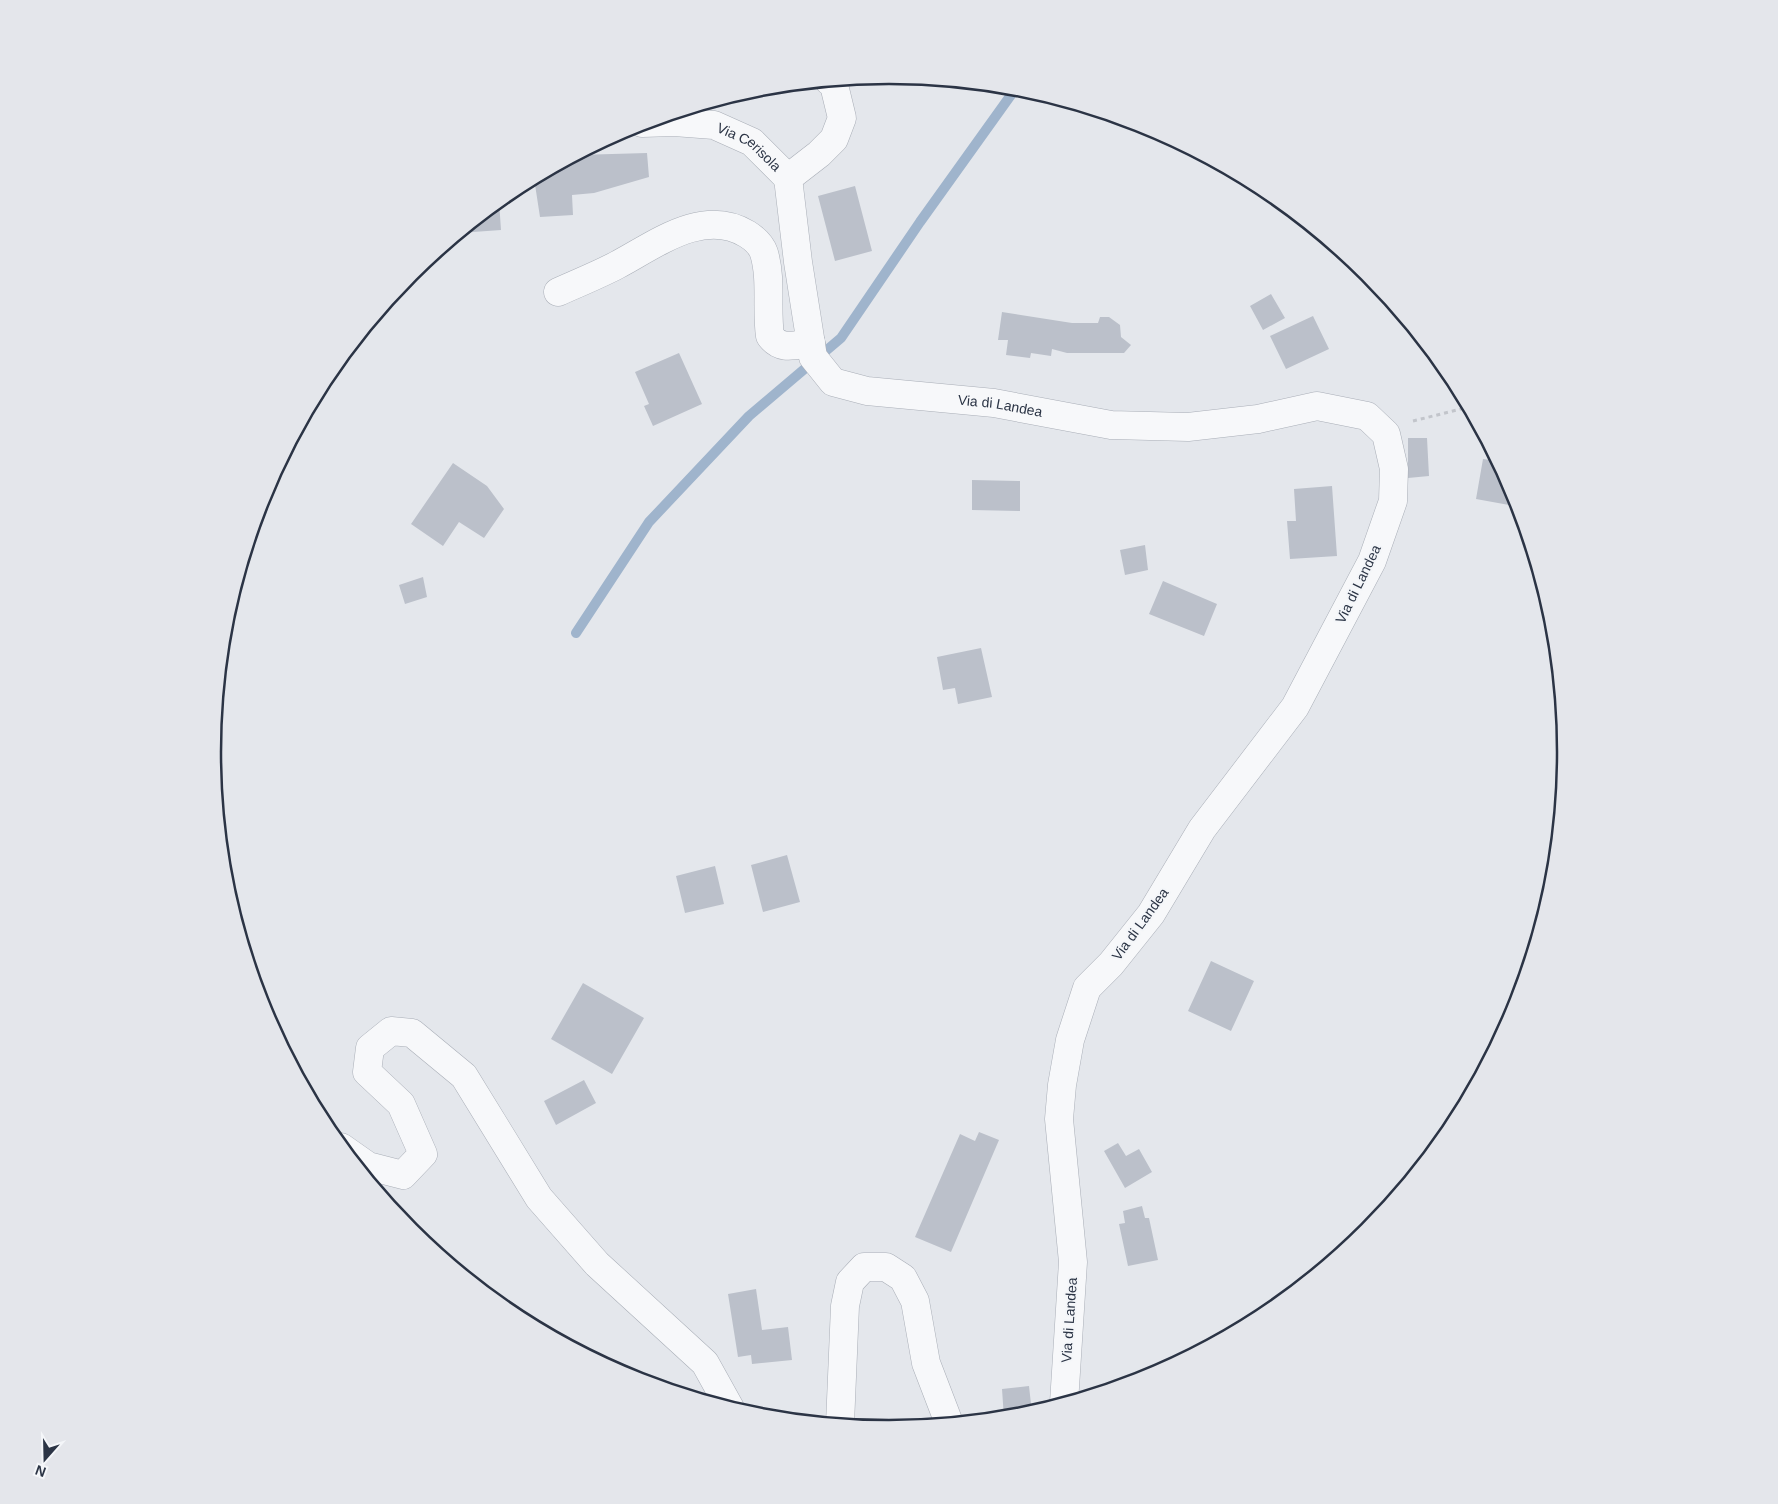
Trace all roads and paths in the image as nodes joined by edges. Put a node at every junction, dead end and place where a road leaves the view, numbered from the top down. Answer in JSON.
{"nodes":[{"id":1,"x":834,"y":86,"type":"edge"},
{"id":2,"x":666,"y":122,"type":"edge"},
{"id":3,"x":788,"y":178,"type":"junction"},
{"id":4,"x":558,"y":292,"type":"dead end"},
{"id":5,"x":811,"y":343,"type":"junction"},
{"id":6,"x":1462,"y":409,"type":"edge"},
{"id":7,"x":1380,"y":429,"type":"junction"},
{"id":8,"x":360,"y":1161,"type":"edge"},
{"id":9,"x":1064,"y":1396,"type":"edge"},
{"id":10,"x":725,"y":1399,"type":"edge"},
{"id":11,"x":947,"y":1418,"type":"edge"},
{"id":12,"x":840,"y":1419,"type":"edge"}],
"edges":[{"from":1,"to":3,"type":"street","name":"Via Cerisola"},
{"from":2,"to":3,"type":"street","name":"Via Cerisola"},
{"from":3,"to":5,"type":"street","name":"Via di Landea"},
{"from":4,"to":5,"type":"street"},
{"from":5,"to":7,"type":"street","name":"Via di Landea"},
{"from":6,"to":7,"type":"path"},
{"from":7,"to":9,"type":"street","name":"Via di Landea"},
{"from":8,"to":10,"type":"street"},
{"from":11,"to":12,"type":"street"}]}
